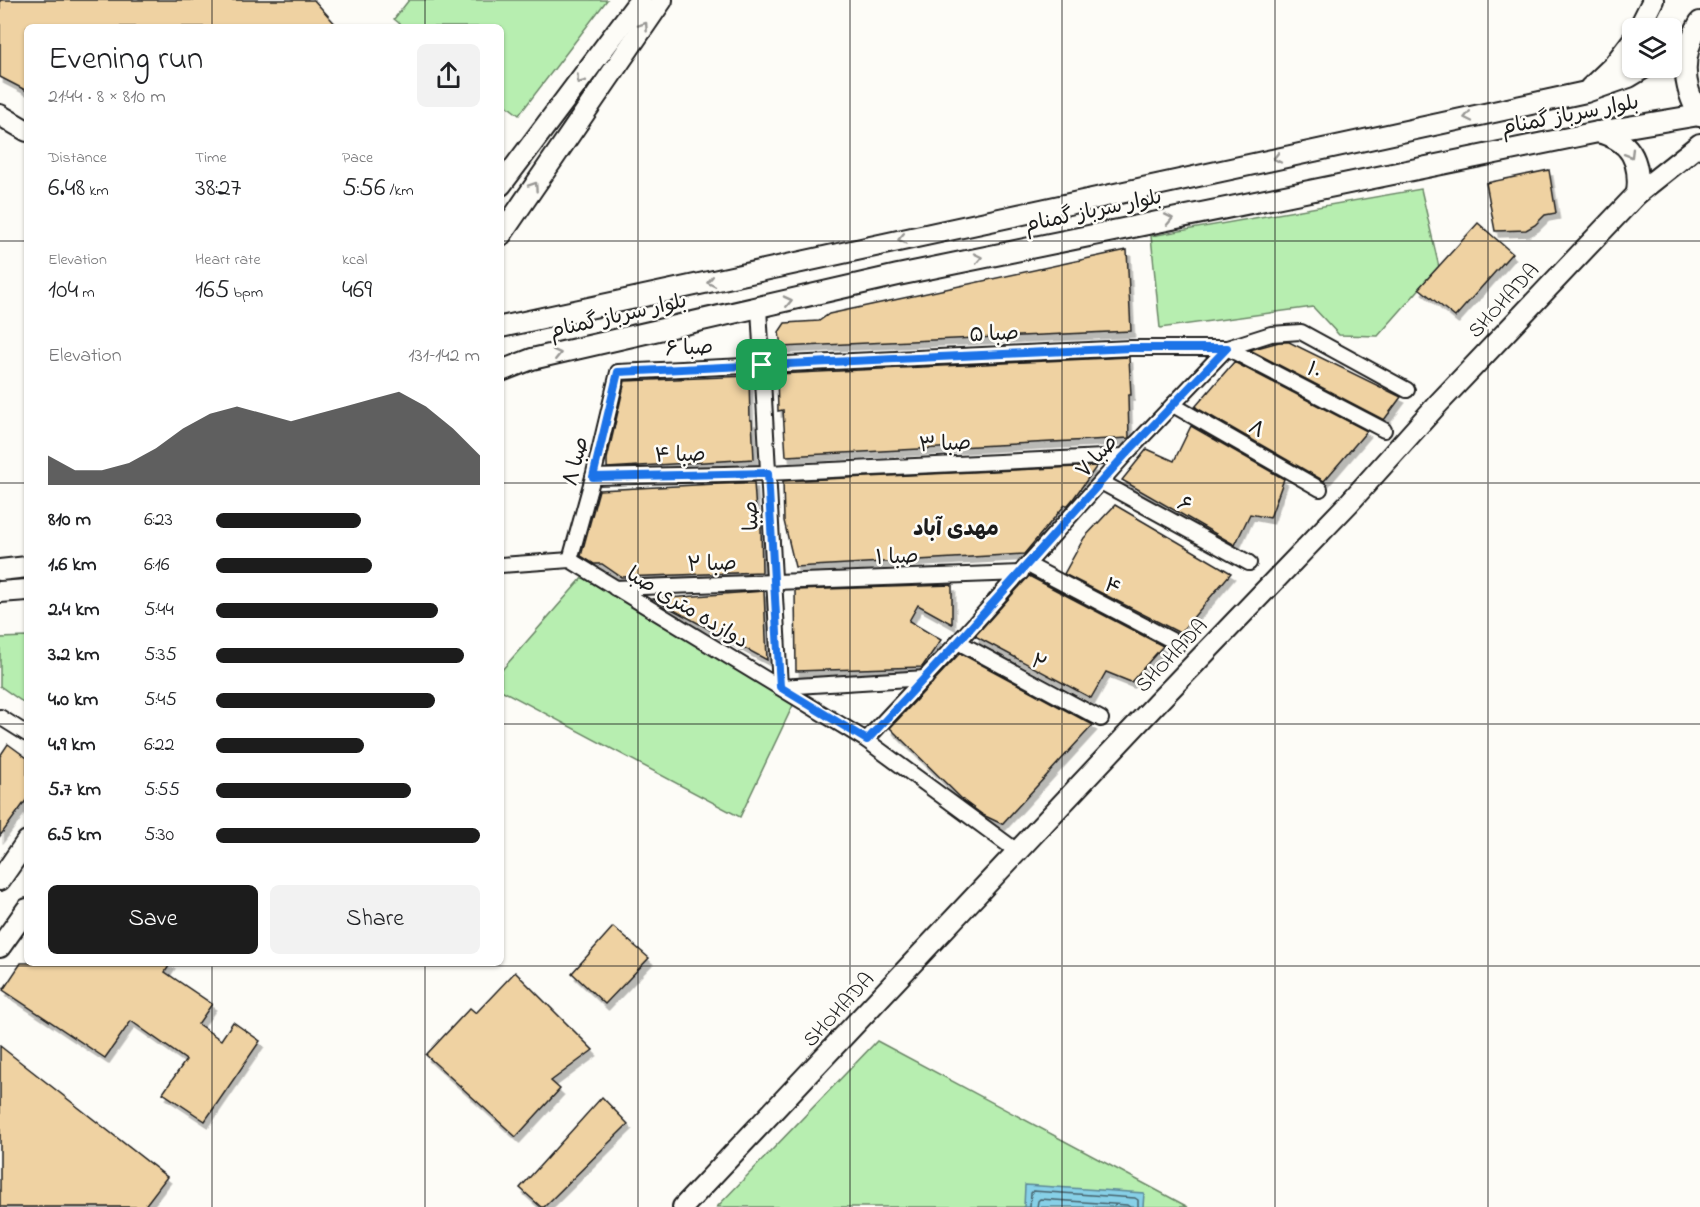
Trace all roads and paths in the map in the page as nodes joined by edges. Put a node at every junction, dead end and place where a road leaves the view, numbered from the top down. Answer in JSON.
{"nodes":[{"id":1,"x":640,"y":0,"type":"edge"},
{"id":2,"x":662,"y":0,"type":"edge"},
{"id":3,"x":1653,"y":0,"type":"edge"},
{"id":4,"x":1644,"y":18,"type":"edge"},
{"id":5,"x":1700,"y":22,"type":"edge"},
{"id":6,"x":1689,"y":41,"type":"junction"},
{"id":7,"x":1682,"y":45,"type":"edge"},
{"id":8,"x":1622,"y":54,"type":"edge"},
{"id":9,"x":1626,"y":78,"type":"edge"},
{"id":10,"x":1586,"y":92,"type":"junction"},
{"id":11,"x":0,"y":115,"type":"edge"},
{"id":12,"x":1699,"y":116,"type":"edge"},
{"id":13,"x":24,"y":129,"type":"edge"},
{"id":14,"x":1598,"y":132,"type":"junction"},
{"id":15,"x":1700,"y":144,"type":"edge"},
{"id":16,"x":504,"y":181,"type":"edge"},
{"id":17,"x":1637,"y":194,"type":"junction"},
{"id":18,"x":504,"y":229,"type":"edge"},
{"id":19,"x":759,"y":308,"type":"junction"},
{"id":20,"x":504,"y":326,"type":"edge"},
{"id":21,"x":1227,"y":348,"type":"junction"},
{"id":22,"x":762,"y":365,"type":"junction"},
{"id":23,"x":504,"y":370,"type":"edge"},
{"id":24,"x":618,"y":372,"type":"joint"},
{"id":25,"x":1407,"y":390,"type":"dead end"},
{"id":26,"x":1173,"y":405,"type":"junction"},
{"id":27,"x":1384,"y":430,"type":"dead end"},
{"id":28,"x":1124,"y":456,"type":"junction"},
{"id":29,"x":768,"y":473,"type":"junction"},
{"id":30,"x":593,"y":477,"type":"junction"},
{"id":31,"x":1101,"y":482,"type":"junction"},
{"id":32,"x":1320,"y":489,"type":"dead end"},
{"id":33,"x":570,"y":560,"type":"junction"},
{"id":34,"x":1249,"y":563,"type":"dead end"},
{"id":35,"x":504,"y":565,"type":"edge"},
{"id":36,"x":24,"y":567,"type":"edge"},
{"id":37,"x":1024,"y":569,"type":"junction"},
{"id":38,"x":0,"y":570,"type":"edge"},
{"id":39,"x":774,"y":582,"type":"junction"},
{"id":40,"x":615,"y":588,"type":"junction"},
{"id":41,"x":24,"y":590,"type":"edge"},
{"id":42,"x":0,"y":592,"type":"edge"},
{"id":43,"x":958,"y":642,"type":"junction"},
{"id":44,"x":1179,"y":644,"type":"dead end"},
{"id":45,"x":926,"y":678,"type":"junction"},
{"id":46,"x":780,"y":687,"type":"junction"},
{"id":47,"x":1101,"y":719,"type":"dead end"},
{"id":48,"x":3,"y":725,"type":"edge"},
{"id":49,"x":24,"y":733,"type":"edge"},
{"id":50,"x":867,"y":740,"type":"junction"},
{"id":51,"x":24,"y":845,"type":"edge"},
{"id":52,"x":1018,"y":852,"type":"junction"},
{"id":53,"x":0,"y":879,"type":"edge"},
{"id":54,"x":24,"y":913,"type":"edge"},
{"id":55,"x":0,"y":947,"type":"edge"},
{"id":56,"x":683,"y":1207,"type":"edge"}],
"edges":[{"from":1,"to":16,"type":"main road","one_way":true},
{"from":18,"to":2,"type":"main road","one_way":true},
{"from":3,"to":4,"type":"main road"},
{"from":5,"to":6,"type":"main road"},
{"from":6,"to":7,"type":"main road"},
{"from":6,"to":12,"type":"main road"},
{"from":8,"to":10,"type":"main road"},
{"from":9,"to":10,"type":"main road","name":"بلوار سرباز گمنام"},
{"from":10,"to":20,"type":"main road","name":"بلوار سرباز گمنام","one_way":true},
{"from":11,"to":13,"type":"main road"},
{"from":12,"to":14,"type":"main road","name":"بلوار سرباز گمنام"},
{"from":14,"to":17,"type":"main road","one_way":true},
{"from":19,"to":14,"type":"main road","name":"بلوار سرباز گمنام","one_way":true},
{"from":15,"to":17,"type":"main road","name":"SHOHADA"},
{"from":17,"to":52,"type":"main road","name":"SHOHADA"},
{"from":19,"to":22,"type":"street","name":"صبا"},
{"from":23,"to":19,"type":"main road","name":"بلوار سرباز گمنام","one_way":true},
{"from":21,"to":22,"type":"street","name":"صبا ۵"},
{"from":21,"to":25,"type":"street","name":"صبا ۷"},
{"from":21,"to":26,"type":"street","name":"صبا ۷"},
{"from":21,"to":27,"type":"street","name":"۱۰"},
{"from":22,"to":24,"type":"street","name":"صبا ۶"},
{"from":22,"to":29,"type":"street","name":"صبا"},
{"from":24,"to":30,"type":"street","name":"صبا ۸"},
{"from":26,"to":28,"type":"street","name":"صبا ۷"},
{"from":26,"to":32,"type":"street","name":"۸"},
{"from":28,"to":29,"type":"street","name":"صبا ۳"},
{"from":28,"to":31,"type":"street","name":"صبا ۷"},
{"from":29,"to":30,"type":"street","name":"صبا ۴"},
{"from":29,"to":39,"type":"street","name":"صبا"},
{"from":30,"to":33,"type":"street","name":"صبا ۸"},
{"from":31,"to":34,"type":"street","name":"۶"},
{"from":31,"to":37,"type":"street","name":"صبا ۷"},
{"from":33,"to":35,"type":"street"},
{"from":33,"to":40,"type":"street","name":"دوازده متری صبا"},
{"from":36,"to":38,"type":"main road"},
{"from":37,"to":39,"type":"street","name":"صبا ۱"},
{"from":37,"to":43,"type":"street","name":"صبا ۷"},
{"from":37,"to":44,"type":"street","name":"۴"},
{"from":39,"to":40,"type":"street","name":"صبا ۲"},
{"from":39,"to":46,"type":"street","name":"صبا"},
{"from":40,"to":46,"type":"street","name":"دوازده متری صبا"},
{"from":41,"to":42,"type":"main road"},
{"from":43,"to":45,"type":"street","name":"صبا ۷"},
{"from":43,"to":47,"type":"street","name":"۲"},
{"from":45,"to":46,"type":"street"},
{"from":45,"to":50,"type":"street","name":"صبا ۷"},
{"from":46,"to":50,"type":"street","name":"دوازده متری صبا"},
{"from":48,"to":49,"type":"street"},
{"from":50,"to":52,"type":"street","name":"دوازده متری صبا"},
{"from":51,"to":53,"type":"main road"},
{"from":52,"to":56,"type":"main road","name":"SHOHADA"},
{"from":54,"to":55,"type":"main road"}]}
